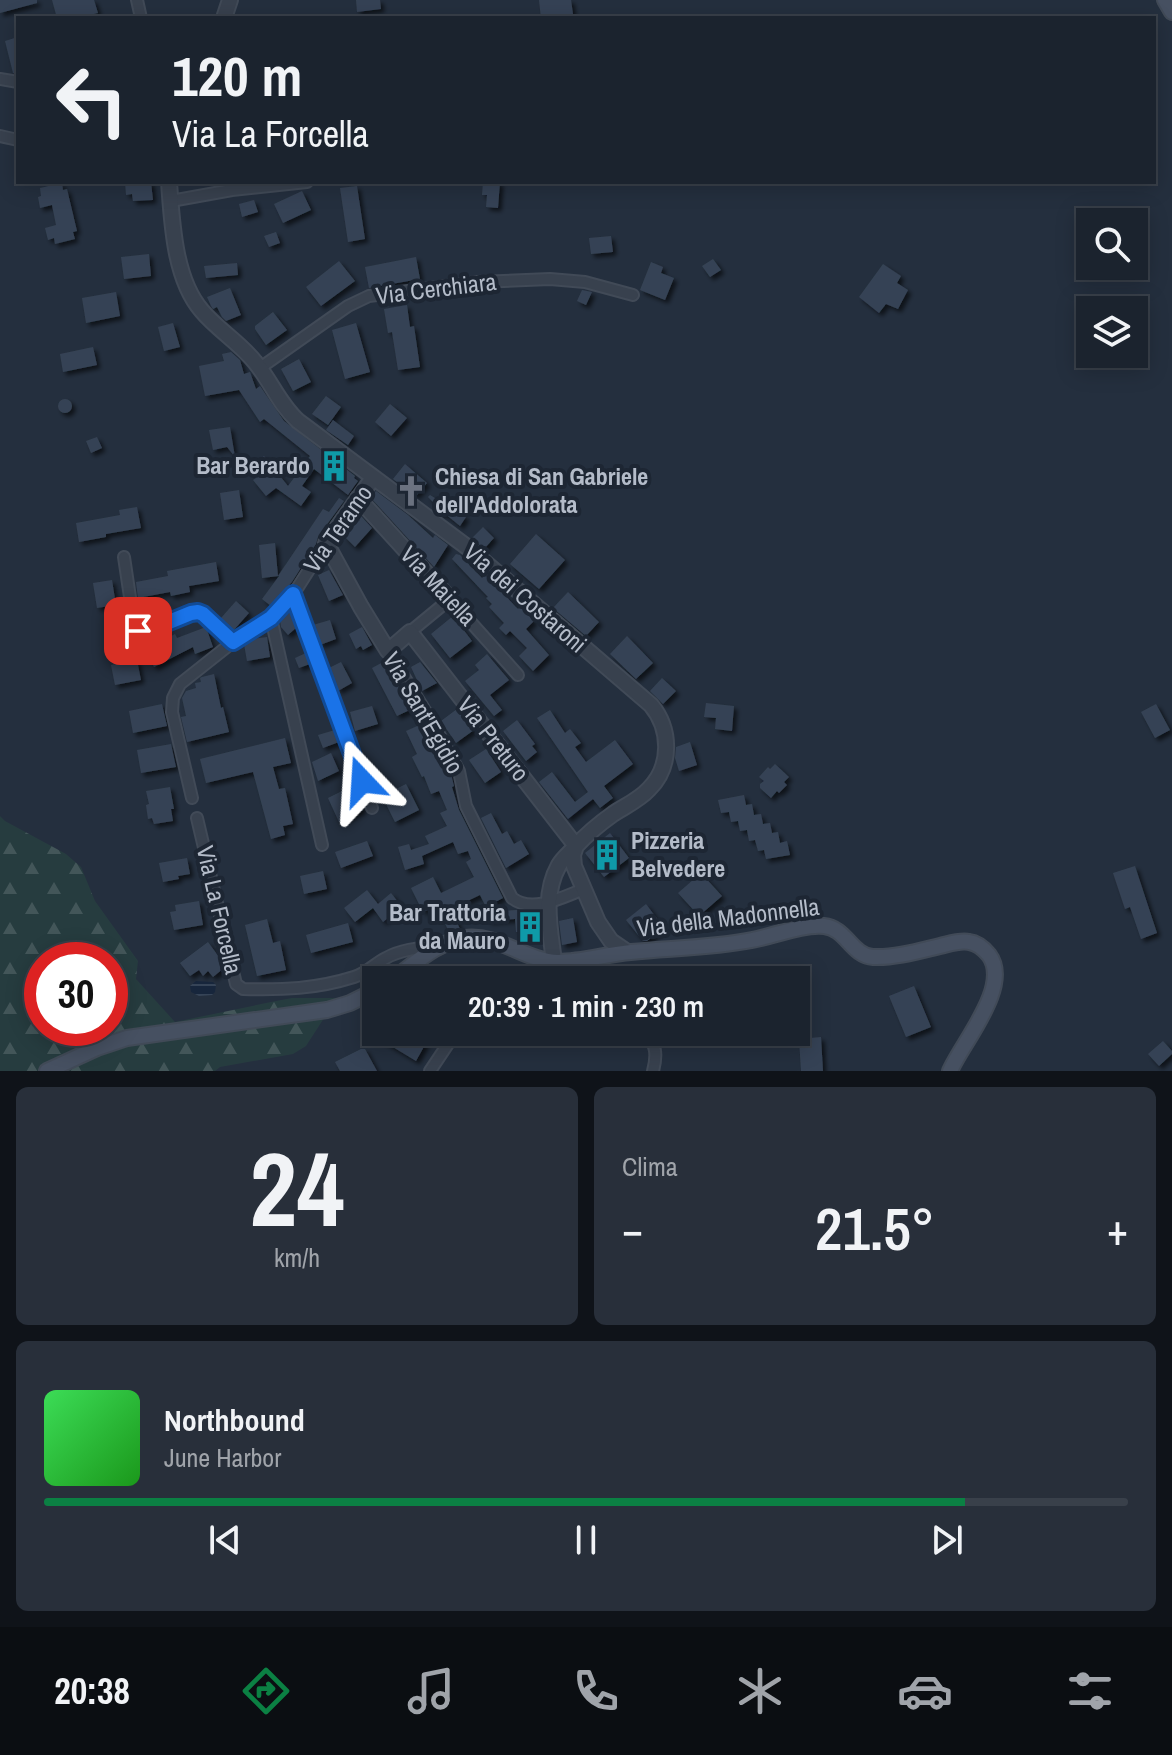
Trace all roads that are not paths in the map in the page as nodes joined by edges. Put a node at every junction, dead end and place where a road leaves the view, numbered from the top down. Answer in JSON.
{"nodes":[{"id":1,"x":1165,"y":0,"type":"edge"},
{"id":2,"x":1172,"y":12,"type":"edge"},
{"id":3,"x":169,"y":184,"type":"edge"},
{"id":4,"x":288,"y":184,"type":"edge"},
{"id":5,"x":171,"y":201,"type":"junction"},
{"id":6,"x":633,"y":295,"type":"dead end"},
{"id":7,"x":260,"y":368,"type":"junction"},
{"id":8,"x":373,"y":478,"type":"junction"},
{"id":9,"x":358,"y":498,"type":"junction"},
{"id":10,"x":326,"y":543,"type":"junction"},
{"id":11,"x":124,"y":557,"type":"dead end"},
{"id":12,"x":293,"y":594,"type":"junction"},
{"id":13,"x":450,"y":599,"type":"junction"},
{"id":14,"x":271,"y":618,"type":"junction"},
{"id":15,"x":410,"y":632,"type":"junction"},
{"id":16,"x":233,"y":642,"type":"junction"},
{"id":17,"x":388,"y":651,"type":"junction"},
{"id":18,"x":518,"y":675,"type":"dead end"},
{"id":19,"x":192,"y":798,"type":"dead end"},
{"id":20,"x":372,"y":808,"type":"dead end"},
{"id":21,"x":197,"y":818,"type":"dead end"},
{"id":22,"x":322,"y":845,"type":"dead end"},
{"id":23,"x":576,"y":846,"type":"junction"},
{"id":24,"x":584,"y":889,"type":"junction"},
{"id":25,"x":547,"y":903,"type":"junction"},
{"id":26,"x":434,"y":949,"type":"junction"},
{"id":27,"x":627,"y":952,"type":"junction"},
{"id":28,"x":548,"y":960,"type":"junction"},
{"id":29,"x":411,"y":966,"type":"edge"},
{"id":30,"x":544,"y":966,"type":"edge"},
{"id":31,"x":362,"y":997,"type":"edge"},
{"id":32,"x":447,"y":1046,"type":"edge"},
{"id":33,"x":654,"y":1046,"type":"edge"},
{"id":34,"x":47,"y":1071,"type":"edge"},
{"id":35,"x":430,"y":1071,"type":"edge"},
{"id":36,"x":653,"y":1071,"type":"edge"},
{"id":37,"x":950,"y":1071,"type":"edge"}],
"edges":[{"from":1,"to":2,"type":"main road"},
{"from":3,"to":5,"type":"street","name":"Via dei Costaroni"},
{"from":4,"to":5,"type":"street"},
{"from":5,"to":7,"type":"street","name":"Via dei Costaroni"},
{"from":6,"to":7,"type":"street","name":"Via Cerchiara"},
{"from":7,"to":8,"type":"street","name":"Via dei Costaroni"},
{"from":8,"to":9,"type":"street","name":"Via Teramo"},
{"from":8,"to":23,"type":"street","name":"Via dei Costaroni"},
{"from":9,"to":10,"type":"street","name":"Via Teramo"},
{"from":9,"to":13,"type":"street","name":"Via Maiella"},
{"from":10,"to":12,"type":"street","name":"Via Teramo"},
{"from":10,"to":17,"type":"street","name":"Via Sant'Egidio"},
{"from":11,"to":16,"type":"street"},
{"from":12,"to":14,"type":"street","name":"Via Teramo"},
{"from":12,"to":20,"type":"street"},
{"from":13,"to":15,"type":"street"},
{"from":13,"to":18,"type":"street","name":"Via Maiella"},
{"from":14,"to":16,"type":"street"},
{"from":14,"to":22,"type":"street"},
{"from":15,"to":17,"type":"street"},
{"from":15,"to":23,"type":"street","name":"Via Preturo"},
{"from":16,"to":19,"type":"street"},
{"from":17,"to":25,"type":"street","name":"Via Sant'Egidio"},
{"from":21,"to":26,"type":"street","name":"Via La Forcella"},
{"from":23,"to":24,"type":"street"},
{"from":23,"to":25,"type":"street"},
{"from":24,"to":25,"type":"street"},
{"from":24,"to":27,"type":"street"},
{"from":25,"to":28,"type":"street"},
{"from":26,"to":28,"type":"main road","name":"Via della Madonnella"},
{"from":26,"to":29,"type":"main road","name":"Via della Madonnella"},
{"from":27,"to":28,"type":"main road","name":"Via della Madonnella"},
{"from":27,"to":37,"type":"main road","name":"Via della Madonnella"},
{"from":28,"to":30,"type":"street"},
{"from":31,"to":34,"type":"main road"},
{"from":32,"to":35,"type":"street"},
{"from":33,"to":36,"type":"street"}]}
